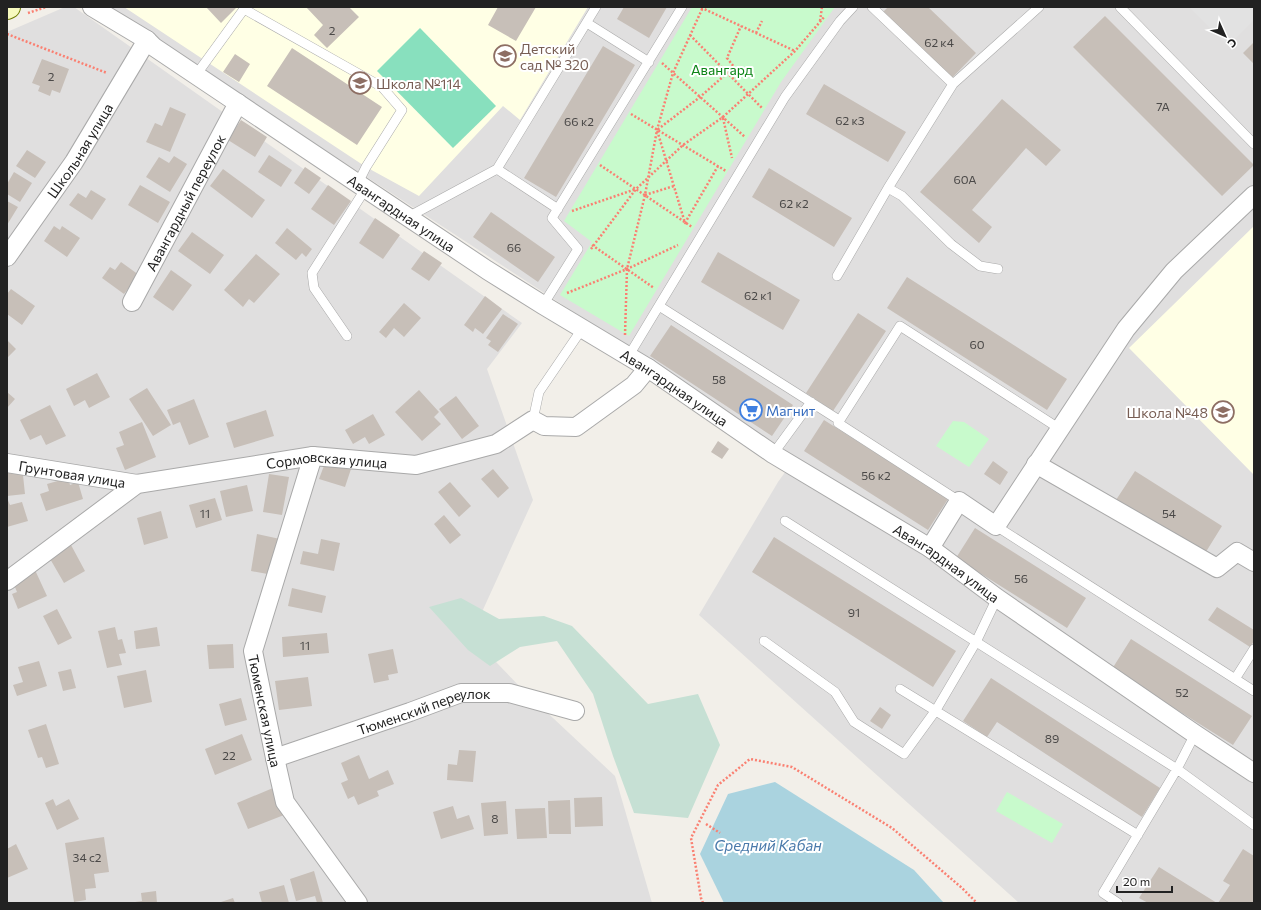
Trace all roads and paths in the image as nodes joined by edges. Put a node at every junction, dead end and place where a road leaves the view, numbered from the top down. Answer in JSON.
{"nodes":[{"id":1,"x":92,"y":7,"type":"edge"},
{"id":2,"x":596,"y":7,"type":"edge"},
{"id":3,"x":682,"y":7,"type":"edge"},
{"id":4,"x":703,"y":7,"type":"edge"},
{"id":5,"x":822,"y":7,"type":"edge"},
{"id":6,"x":853,"y":7,"type":"edge"},
{"id":7,"x":872,"y":7,"type":"edge"},
{"id":8,"x":1039,"y":7,"type":"edge"},
{"id":9,"x":1120,"y":7,"type":"edge"},
{"id":10,"x":828,"y":12,"type":"dead end"},
{"id":11,"x":762,"y":21,"type":"dead end"},
{"id":12,"x":820,"y":22,"type":"junction"},
{"id":13,"x":587,"y":23,"type":"junction"},
{"id":14,"x":740,"y":26,"type":"junction"},
{"id":15,"x":756,"y":33,"type":"junction"},
{"id":16,"x":7,"y":34,"type":"edge"},
{"id":17,"x":690,"y":35,"type":"junction"},
{"id":18,"x":147,"y":40,"type":"junction"},
{"id":19,"x":795,"y":51,"type":"junction"},
{"id":20,"x":651,"y":58,"type":"junction"},
{"id":21,"x":673,"y":73,"type":"junction"},
{"id":22,"x":727,"y":73,"type":"junction"},
{"id":23,"x":196,"y":75,"type":"junction"},
{"id":24,"x":124,"y":79,"type":"junction"},
{"id":25,"x":953,"y":84,"type":"junction"},
{"id":26,"x":748,"y":94,"type":"junction"},
{"id":27,"x":700,"y":97,"type":"junction"},
{"id":28,"x":238,"y":103,"type":"junction"},
{"id":29,"x":620,"y":107,"type":"junction"},
{"id":30,"x":723,"y":117,"type":"junction"},
{"id":31,"x":772,"y":118,"type":"junction"},
{"id":32,"x":657,"y":130,"type":"junction"},
{"id":33,"x":1254,"y":144,"type":"edge"},
{"id":34,"x":683,"y":145,"type":"junction"},
{"id":35,"x":756,"y":146,"type":"junction"},
{"id":36,"x":589,"y":158,"type":"junction"},
{"id":37,"x":666,"y":161,"type":"junction"},
{"id":38,"x":718,"y":166,"type":"junction"},
{"id":39,"x":497,"y":169,"type":"junction"},
{"id":40,"x":648,"y":178,"type":"junction"},
{"id":41,"x":737,"y":178,"type":"junction"},
{"id":42,"x":362,"y":186,"type":"junction"},
{"id":43,"x":674,"y":186,"type":"junction"},
{"id":44,"x":888,"y":188,"type":"junction"},
{"id":45,"x":636,"y":189,"type":"junction"},
{"id":46,"x":645,"y":195,"type":"junction"},
{"id":47,"x":1254,"y":195,"type":"edge"},
{"id":48,"x":558,"y":209,"type":"junction"},
{"id":49,"x":408,"y":217,"type":"junction"},
{"id":50,"x":552,"y":218,"type":"junction"},
{"id":51,"x":685,"y":223,"type":"junction"},
{"id":52,"x":702,"y":234,"type":"junction"},
{"id":53,"x":588,"y":242,"type":"dead end"},
{"id":54,"x":594,"y":246,"type":"junction"},
{"id":55,"x":589,"y":252,"type":"dead end"},
{"id":56,"x":7,"y":257,"type":"edge"},
{"id":57,"x":627,"y":269,"type":"junction"},
{"id":58,"x":998,"y":269,"type":"dead end"},
{"id":59,"x":837,"y":276,"type":"dead end"},
{"id":60,"x":666,"y":295,"type":"junction"},
{"id":61,"x":561,"y":296,"type":"dead end"},
{"id":62,"x":132,"y":302,"type":"dead end"},
{"id":63,"x":543,"y":305,"type":"junction"},
{"id":64,"x":659,"y":306,"type":"junction"},
{"id":65,"x":582,"y":329,"type":"junction"},
{"id":66,"x":347,"y":336,"type":"dead end"},
{"id":67,"x":627,"y":349,"type":"junction"},
{"id":68,"x":648,"y":368,"type":"junction"},
{"id":69,"x":811,"y":402,"type":"junction"},
{"id":70,"x":533,"y":420,"type":"junction"},
{"id":71,"x":839,"y":420,"type":"junction"},
{"id":72,"x":1060,"y":429,"type":"junction"},
{"id":73,"x":773,"y":454,"type":"junction"},
{"id":74,"x":312,"y":456,"type":"junction"},
{"id":75,"x":7,"y":463,"type":"edge"},
{"id":76,"x":1036,"y":464,"type":"junction"},
{"id":77,"x":137,"y":484,"type":"junction"},
{"id":78,"x":959,"y":501,"type":"junction"},
{"id":79,"x":785,"y":522,"type":"dead end"},
{"id":80,"x":996,"y":526,"type":"junction"},
{"id":81,"x":930,"y":548,"type":"junction"},
{"id":82,"x":1254,"y":562,"type":"edge"},
{"id":83,"x":7,"y":581,"type":"edge"},
{"id":84,"x":997,"y":598,"type":"junction"},
{"id":85,"x":764,"y":641,"type":"dead end"},
{"id":86,"x":976,"y":642,"type":"junction"},
{"id":87,"x":1254,"y":648,"type":"edge"},
{"id":88,"x":1235,"y":679,"type":"junction"},
{"id":89,"x":900,"y":688,"type":"dead end"},
{"id":90,"x":1254,"y":691,"type":"edge"},
{"id":91,"x":936,"y":710,"type":"junction"},
{"id":92,"x":575,"y":711,"type":"dead end"},
{"id":93,"x":1195,"y":734,"type":"junction"},
{"id":94,"x":275,"y":758,"type":"junction"},
{"id":95,"x":1177,"y":770,"type":"junction"},
{"id":96,"x":1254,"y":773,"type":"edge"},
{"id":97,"x":706,"y":824,"type":"dead end"},
{"id":98,"x":1254,"y":825,"type":"edge"},
{"id":99,"x":720,"y":833,"type":"dead end"},
{"id":100,"x":1138,"y":834,"type":"junction"},
{"id":101,"x":358,"y":903,"type":"edge"},
{"id":102,"x":703,"y":903,"type":"edge"},
{"id":103,"x":977,"y":903,"type":"edge"},
{"id":104,"x":1118,"y":903,"type":"edge"}],
"edges":[{"from":1,"to":18,"type":"street","name":"Авангардная улица"},
{"from":2,"to":13,"type":"lane"},
{"from":3,"to":20,"type":"lane"},
{"from":4,"to":14,"type":"path"},
{"from":4,"to":17,"type":"path"},
{"from":5,"to":12,"type":"path"},
{"from":6,"to":31,"type":"lane"},
{"from":7,"to":25,"type":"lane"},
{"from":8,"to":25,"type":"lane"},
{"from":9,"to":33,"type":"lane"},
{"from":10,"to":12,"type":"path"},
{"from":11,"to":15,"type":"path"},
{"from":12,"to":19,"type":"path"},
{"from":13,"to":20,"type":"lane"},
{"from":13,"to":39,"type":"lane"},
{"from":14,"to":15,"type":"path"},
{"from":14,"to":22,"type":"path"},
{"from":15,"to":19,"type":"path"},
{"from":16,"to":24,"type":"path"},
{"from":17,"to":21,"type":"path"},
{"from":17,"to":22,"type":"path"},
{"from":18,"to":23,"type":"street","name":"Авангардная улица"},
{"from":18,"to":24,"type":"street","name":"Школьная улица"},
{"from":19,"to":26,"type":"path"},
{"from":20,"to":21,"type":"path"},
{"from":20,"to":29,"type":"lane"},
{"from":21,"to":27,"type":"path"},
{"from":21,"to":32,"type":"path"},
{"from":22,"to":26,"type":"path"},
{"from":22,"to":27,"type":"path"},
{"from":23,"to":28,"type":"street","name":"Авангардная улица"},
{"from":23,"to":42,"type":"lane"},
{"from":24,"to":56,"type":"street","name":"Школьная улица"},
{"from":25,"to":44,"type":"lane"},
{"from":26,"to":30,"type":"path"},
{"from":26,"to":31,"type":"path"},
{"from":27,"to":30,"type":"path"},
{"from":27,"to":32,"type":"path"},
{"from":28,"to":42,"type":"street","name":"Авангардная улица"},
{"from":28,"to":62,"type":"street","name":"Авангардный переулок"},
{"from":29,"to":32,"type":"path"},
{"from":29,"to":36,"type":"lane"},
{"from":30,"to":34,"type":"path"},
{"from":30,"to":35,"type":"path"},
{"from":30,"to":41,"type":"path"},
{"from":31,"to":35,"type":"lane"},
{"from":32,"to":34,"type":"path"},
{"from":32,"to":37,"type":"path"},
{"from":32,"to":40,"type":"path"},
{"from":34,"to":37,"type":"path"},
{"from":34,"to":38,"type":"path"},
{"from":35,"to":41,"type":"lane"},
{"from":36,"to":45,"type":"path"},
{"from":36,"to":48,"type":"lane"},
{"from":37,"to":40,"type":"path"},
{"from":37,"to":43,"type":"path"},
{"from":38,"to":41,"type":"path"},
{"from":38,"to":51,"type":"path"},
{"from":39,"to":48,"type":"lane"},
{"from":39,"to":49,"type":"lane"},
{"from":40,"to":45,"type":"path"},
{"from":40,"to":46,"type":"path"},
{"from":41,"to":52,"type":"lane"},
{"from":42,"to":49,"type":"street","name":"Авангардная улица"},
{"from":42,"to":66,"type":"lane"},
{"from":43,"to":46,"type":"path"},
{"from":43,"to":51,"type":"path"},
{"from":44,"to":58,"type":"lane"},
{"from":44,"to":59,"type":"lane"},
{"from":45,"to":46,"type":"path"},
{"from":45,"to":50,"type":"path"},
{"from":45,"to":54,"type":"path"},
{"from":46,"to":51,"type":"path"},
{"from":46,"to":57,"type":"path"},
{"from":47,"to":72,"type":"street"},
{"from":48,"to":50,"type":"lane"},
{"from":49,"to":63,"type":"street","name":"Авангардная улица"},
{"from":50,"to":63,"type":"lane"},
{"from":51,"to":52,"type":"path"},
{"from":52,"to":57,"type":"path"},
{"from":52,"to":60,"type":"lane"},
{"from":53,"to":54,"type":"path"},
{"from":54,"to":55,"type":"path"},
{"from":54,"to":57,"type":"path"},
{"from":57,"to":60,"type":"path"},
{"from":57,"to":61,"type":"path"},
{"from":57,"to":67,"type":"path"},
{"from":60,"to":64,"type":"lane"},
{"from":63,"to":65,"type":"street","name":"Авангардная улица"},
{"from":64,"to":67,"type":"lane"},
{"from":64,"to":69,"type":"lane"},
{"from":65,"to":67,"type":"street","name":"Авангардная улица"},
{"from":65,"to":70,"type":"lane"},
{"from":67,"to":68,"type":"street","name":"Авангардная улица"},
{"from":68,"to":70,"type":"street"},
{"from":68,"to":73,"type":"street","name":"Авангардная улица"},
{"from":69,"to":71,"type":"lane"},
{"from":69,"to":73,"type":"lane"},
{"from":70,"to":74,"type":"street","name":"Сормовская улица"},
{"from":71,"to":72,"type":"lane"},
{"from":71,"to":78,"type":"lane"},
{"from":72,"to":76,"type":"street"},
{"from":73,"to":81,"type":"street","name":"Авангардная улица"},
{"from":74,"to":77,"type":"street","name":"Сормовская улица"},
{"from":74,"to":94,"type":"street","name":"Тюменская улица"},
{"from":75,"to":77,"type":"street","name":"Грунтовая улица"},
{"from":76,"to":80,"type":"street"},
{"from":76,"to":82,"type":"street"},
{"from":77,"to":83,"type":"street","name":"Сормовская улица"},
{"from":78,"to":80,"type":"street"},
{"from":78,"to":81,"type":"street"},
{"from":79,"to":86,"type":"lane"},
{"from":80,"to":88,"type":"lane"},
{"from":81,"to":84,"type":"street","name":"Авангардная улица"},
{"from":84,"to":86,"type":"lane"},
{"from":84,"to":93,"type":"street","name":"Авангардная улица"},
{"from":85,"to":91,"type":"lane"},
{"from":86,"to":91,"type":"lane"},
{"from":86,"to":95,"type":"lane"},
{"from":87,"to":88,"type":"lane"},
{"from":88,"to":90,"type":"lane"},
{"from":89,"to":91,"type":"lane"},
{"from":91,"to":100,"type":"lane"},
{"from":92,"to":94,"type":"street","name":"Тюменский переулок"},
{"from":93,"to":95,"type":"lane"},
{"from":93,"to":96,"type":"street","name":"Авангардная улица"},
{"from":94,"to":101,"type":"street","name":"Тюменская улица"},
{"from":95,"to":98,"type":"lane"},
{"from":95,"to":100,"type":"lane"},
{"from":97,"to":99,"type":"path"},
{"from":100,"to":104,"type":"lane"},
{"from":102,"to":103,"type":"path"}]}
